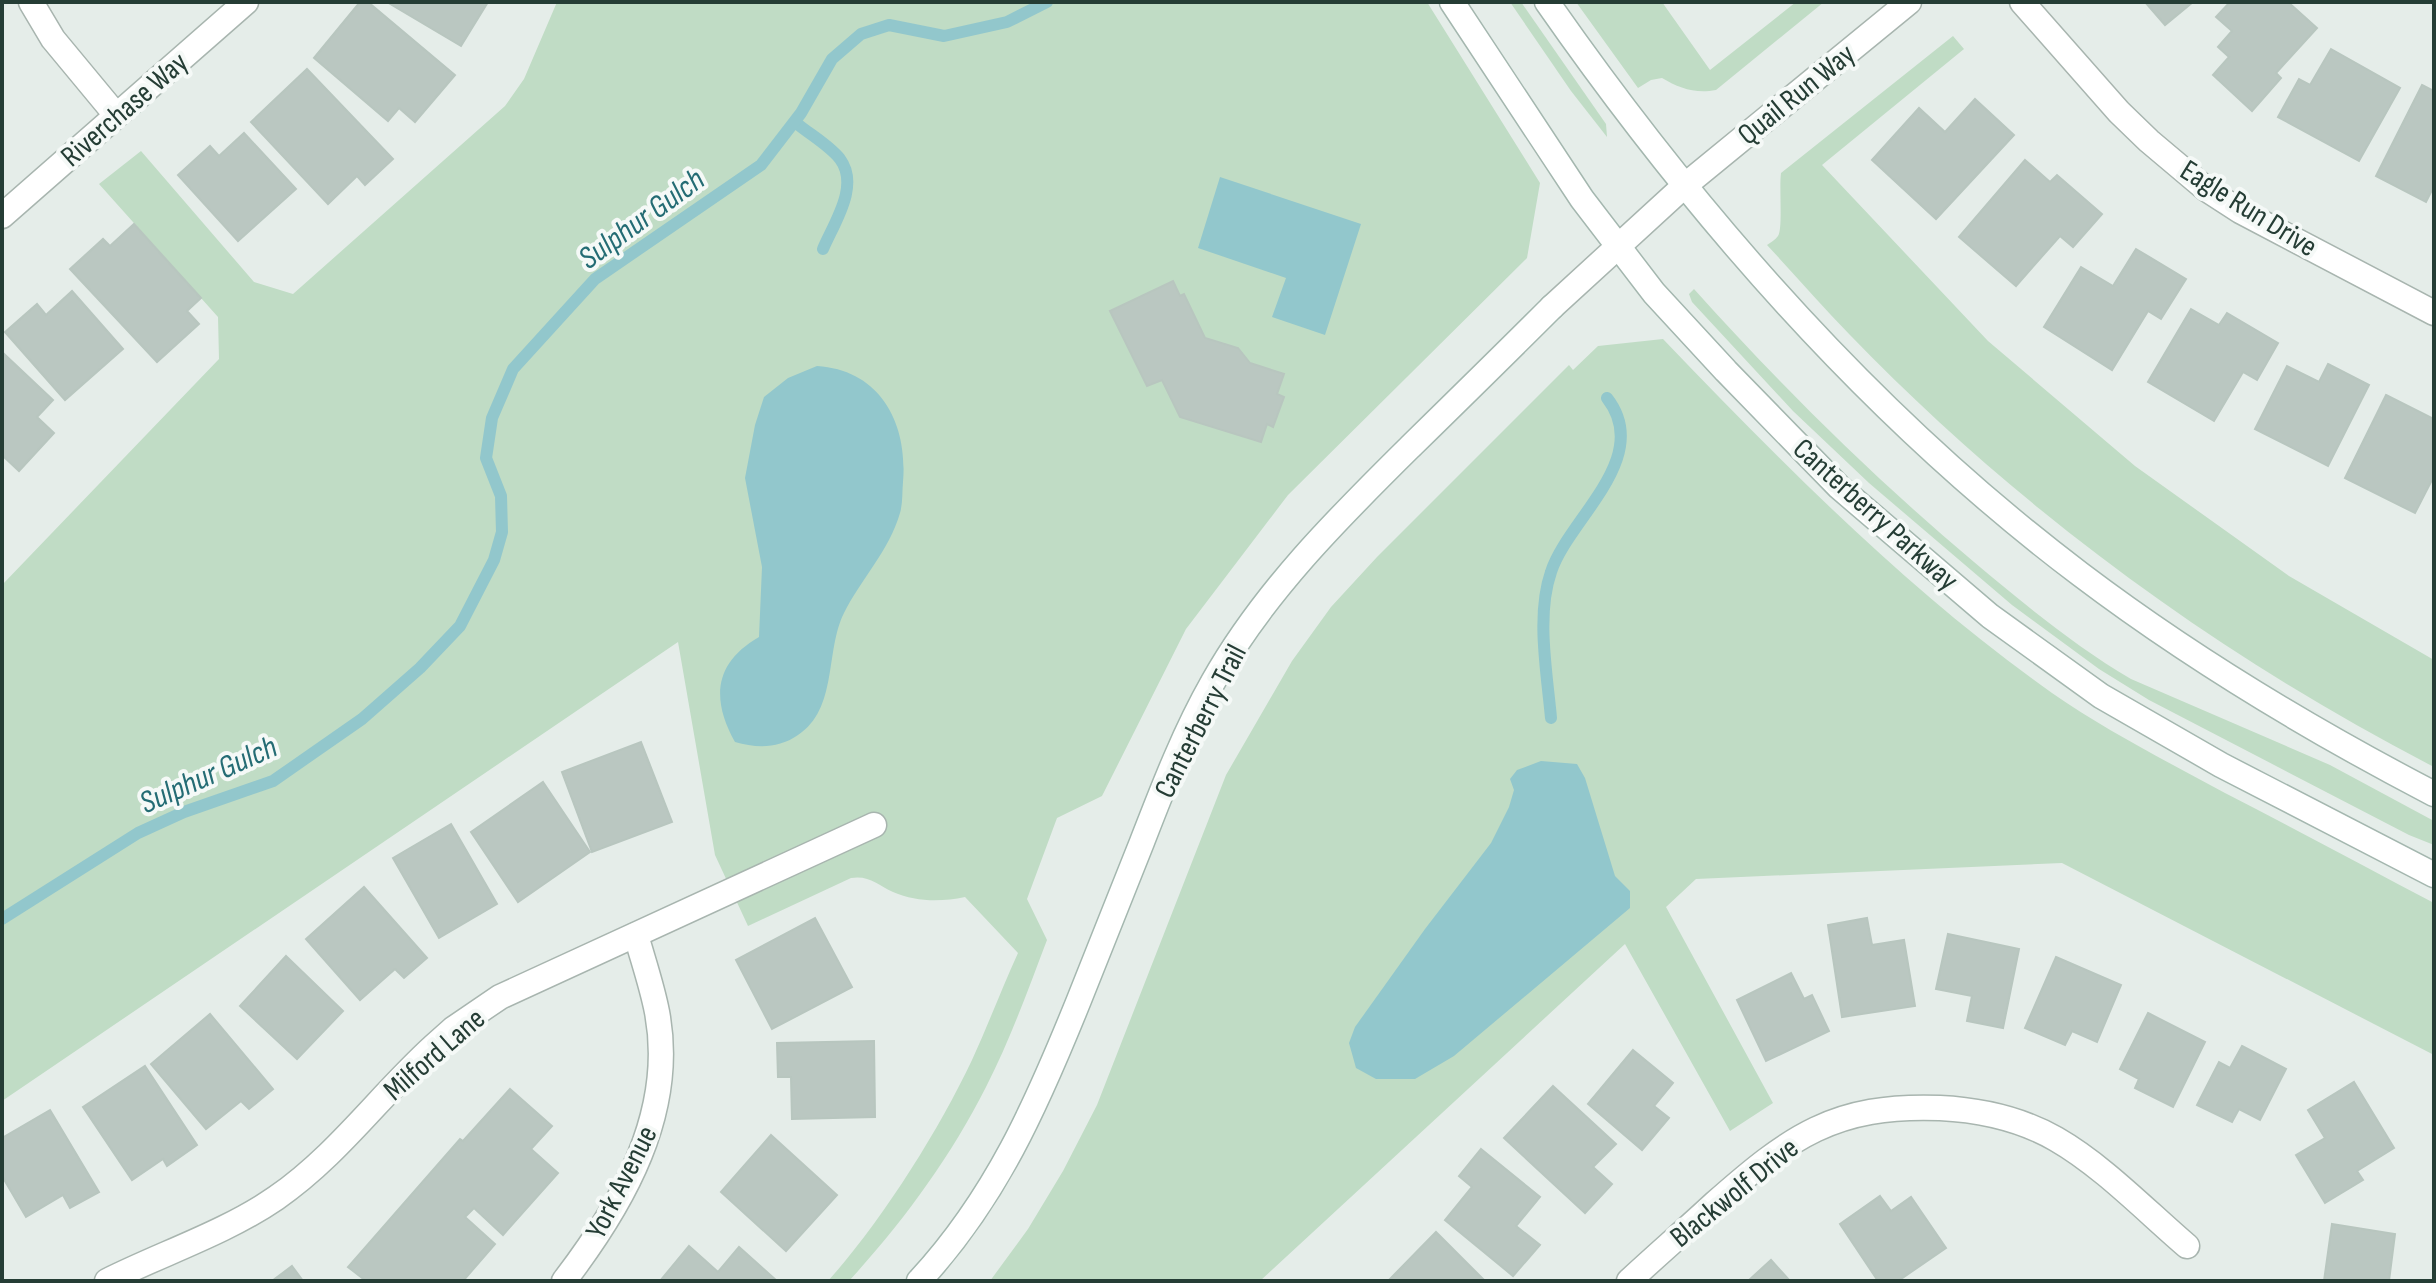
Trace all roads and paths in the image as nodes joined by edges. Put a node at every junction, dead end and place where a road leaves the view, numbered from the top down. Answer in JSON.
{"nodes":[{"id":1,"x":31,"y":2,"type":"edge"},
{"id":2,"x":246,"y":2,"type":"edge"},
{"id":3,"x":1452,"y":2,"type":"edge"},
{"id":4,"x":1547,"y":2,"type":"edge"},
{"id":5,"x":1909,"y":2,"type":"edge"},
{"id":6,"x":2022,"y":2,"type":"edge"},
{"id":7,"x":116,"y":115,"type":"junction"},
{"id":8,"x":1683,"y":187,"type":"junction"},
{"id":9,"x":2,"y":216,"type":"edge"},
{"id":10,"x":1619,"y":247,"type":"junction"},
{"id":11,"x":2434,"y":313,"type":"edge"},
{"id":12,"x":2434,"y":794,"type":"edge"},
{"id":13,"x":874,"y":825,"type":"dead end"},
{"id":14,"x":2434,"y":875,"type":"edge"},
{"id":15,"x":636,"y":935,"type":"junction"},
{"id":16,"x":2187,"y":1246,"type":"dead end"},
{"id":17,"x":107,"y":1281,"type":"edge"},
{"id":18,"x":564,"y":1281,"type":"edge"},
{"id":19,"x":919,"y":1281,"type":"edge"},
{"id":20,"x":1629,"y":1281,"type":"edge"}],
"edges":[{"from":1,"to":7,"type":"street"},
{"from":2,"to":7,"type":"street","name":"Riverchase Way"},
{"from":3,"to":10,"type":"street","name":"Canterberry Parkway"},
{"from":4,"to":8,"type":"street"},
{"from":5,"to":8,"type":"street","name":"Quail Run Way"},
{"from":6,"to":11,"type":"street","name":"Eagle Run Drive"},
{"from":7,"to":9,"type":"street","name":"Riverchase Way"},
{"from":8,"to":10,"type":"street","name":"Canterberry Trail"},
{"from":8,"to":12,"type":"street"},
{"from":10,"to":14,"type":"street","name":"Canterberry Parkway"},
{"from":10,"to":19,"type":"street","name":"Canterberry Trail"},
{"from":13,"to":15,"type":"street","name":"Milford Lane"},
{"from":15,"to":17,"type":"street","name":"Milford Lane"},
{"from":15,"to":18,"type":"street","name":"York Avenue"},
{"from":16,"to":20,"type":"street","name":"Blackwolf Drive"}]}
